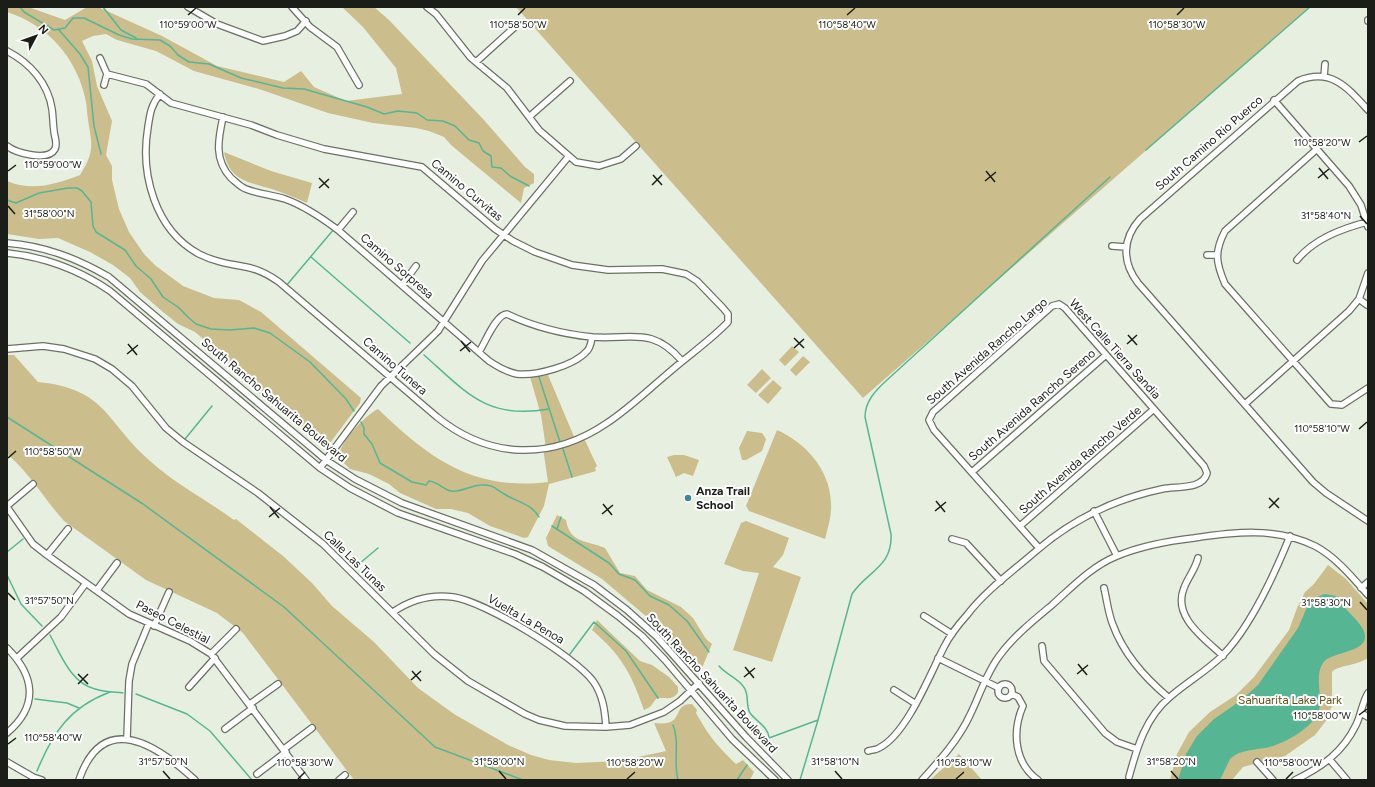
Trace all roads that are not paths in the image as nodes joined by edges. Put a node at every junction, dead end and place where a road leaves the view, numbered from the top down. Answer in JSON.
{"nodes":[{"id":1,"x":188,"y":7,"type":"edge"},
{"id":2,"x":201,"y":7,"type":"edge"},
{"id":3,"x":292,"y":7,"type":"edge"},
{"id":4,"x":432,"y":8,"type":"edge"},
{"id":5,"x":198,"y":13,"type":"junction"},
{"id":6,"x":306,"y":21,"type":"junction"},
{"id":7,"x":517,"y":25,"type":"dead end"},
{"id":8,"x":7,"y":51,"type":"edge"},
{"id":9,"x":100,"y":58,"type":"dead end"},
{"id":10,"x":476,"y":62,"type":"junction"},
{"id":11,"x":1325,"y":64,"type":"dead end"},
{"id":12,"x":107,"y":74,"type":"junction"},
{"id":13,"x":1324,"y":77,"type":"junction"},
{"id":14,"x":570,"y":81,"type":"dead end"},
{"id":15,"x":104,"y":85,"type":"dead end"},
{"id":16,"x":359,"y":85,"type":"dead end"},
{"id":17,"x":160,"y":94,"type":"junction"},
{"id":18,"x":1274,"y":100,"type":"junction"},
{"id":19,"x":1368,"y":110,"type":"edge"},
{"id":20,"x":223,"y":117,"type":"junction"},
{"id":21,"x":529,"y":117,"type":"junction"},
{"id":22,"x":7,"y":146,"type":"edge"},
{"id":23,"x":636,"y":146,"type":"dead end"},
{"id":24,"x":1317,"y":148,"type":"junction"},
{"id":25,"x":569,"y":156,"type":"junction"},
{"id":26,"x":353,"y":212,"type":"dead end"},
{"id":27,"x":1368,"y":225,"type":"edge"},
{"id":28,"x":338,"y":230,"type":"junction"},
{"id":29,"x":503,"y":234,"type":"junction"},
{"id":30,"x":7,"y":243,"type":"edge"},
{"id":31,"x":1112,"y":246,"type":"dead end"},
{"id":32,"x":1126,"y":247,"type":"junction"},
{"id":33,"x":7,"y":253,"type":"edge"},
{"id":34,"x":1206,"y":255,"type":"dead end"},
{"id":35,"x":1216,"y":255,"type":"junction"},
{"id":36,"x":1297,"y":260,"type":"dead end"},
{"id":37,"x":416,"y":266,"type":"dead end"},
{"id":38,"x":1368,"y":273,"type":"edge"},
{"id":39,"x":402,"y":285,"type":"junction"},
{"id":40,"x":1359,"y":299,"type":"junction"},
{"id":41,"x":1059,"y":304,"type":"joint"},
{"id":42,"x":1367,"y":305,"type":"edge"},
{"id":43,"x":728,"y":318,"type":"joint"},
{"id":44,"x":444,"y":322,"type":"junction"},
{"id":45,"x":592,"y":337,"type":"junction"},
{"id":46,"x":7,"y":349,"type":"edge"},
{"id":47,"x":479,"y":352,"type":"junction"},
{"id":48,"x":1106,"y":355,"type":"junction"},
{"id":49,"x":682,"y":361,"type":"junction"},
{"id":50,"x":1293,"y":362,"type":"junction"},
{"id":51,"x":391,"y":377,"type":"junction"},
{"id":52,"x":1368,"y":388,"type":"edge"},
{"id":53,"x":1245,"y":404,"type":"junction"},
{"id":54,"x":1154,"y":409,"type":"junction"},
{"id":55,"x":326,"y":460,"type":"junction"},
{"id":56,"x":320,"y":468,"type":"junction"},
{"id":57,"x":972,"y":472,"type":"junction"},
{"id":58,"x":33,"y":484,"type":"dead end"},
{"id":59,"x":7,"y":507,"type":"edge"},
{"id":60,"x":1094,"y":511,"type":"junction"},
{"id":61,"x":1368,"y":521,"type":"edge"},
{"id":62,"x":1020,"y":526,"type":"junction"},
{"id":63,"x":68,"y":529,"type":"dead end"},
{"id":64,"x":1290,"y":536,"type":"junction"},
{"id":65,"x":952,"y":539,"type":"dead end"},
{"id":66,"x":1040,"y":548,"type":"junction"},
{"id":67,"x":46,"y":554,"type":"junction"},
{"id":68,"x":1117,"y":556,"type":"junction"},
{"id":69,"x":1198,"y":558,"type":"dead end"},
{"id":70,"x":117,"y":563,"type":"dead end"},
{"id":71,"x":1001,"y":581,"type":"junction"},
{"id":72,"x":1368,"y":582,"type":"edge"},
{"id":73,"x":86,"y":583,"type":"junction"},
{"id":74,"x":1177,"y":585,"type":"dead end"},
{"id":75,"x":1104,"y":588,"type":"dead end"},
{"id":76,"x":1184,"y":588,"type":"junction"},
{"id":77,"x":1361,"y":588,"type":"junction"},
{"id":78,"x":97,"y":590,"type":"junction"},
{"id":79,"x":168,"y":592,"type":"dead end"},
{"id":80,"x":1368,"y":595,"type":"edge"},
{"id":81,"x":393,"y":612,"type":"junction"},
{"id":82,"x":924,"y":616,"type":"dead end"},
{"id":83,"x":152,"y":625,"type":"junction"},
{"id":84,"x":236,"y":629,"type":"dead end"},
{"id":85,"x":952,"y":634,"type":"junction"},
{"id":86,"x":1042,"y":646,"type":"dead end"},
{"id":87,"x":7,"y":648,"type":"edge"},
{"id":88,"x":213,"y":656,"type":"junction"},
{"id":89,"x":1223,"y":656,"type":"junction"},
{"id":90,"x":17,"y":658,"type":"junction"},
{"id":91,"x":938,"y":658,"type":"junction"},
{"id":92,"x":984,"y":681,"type":"junction"},
{"id":93,"x":699,"y":683,"type":"junction"},
{"id":94,"x":278,"y":684,"type":"dead end"},
{"id":95,"x":189,"y":687,"type":"dead end"},
{"id":96,"x":999,"y":688,"type":"junction"},
{"id":97,"x":894,"y":690,"type":"dead end"},
{"id":98,"x":692,"y":691,"type":"junction"},
{"id":99,"x":1368,"y":693,"type":"edge"},
{"id":100,"x":1012,"y":694,"type":"junction"},
{"id":101,"x":1169,"y":698,"type":"junction"},
{"id":102,"x":916,"y":704,"type":"junction"},
{"id":103,"x":252,"y":706,"type":"junction"},
{"id":104,"x":1361,"y":713,"type":"junction"},
{"id":105,"x":1368,"y":717,"type":"edge"},
{"id":106,"x":606,"y":727,"type":"junction"},
{"id":107,"x":312,"y":728,"type":"dead end"},
{"id":108,"x":224,"y":729,"type":"dead end"},
{"id":109,"x":7,"y":733,"type":"edge"},
{"id":110,"x":127,"y":738,"type":"junction"},
{"id":111,"x":1137,"y":749,"type":"junction"},
{"id":112,"x":285,"y":751,"type":"junction"},
{"id":113,"x":868,"y":751,"type":"dead end"},
{"id":114,"x":1330,"y":760,"type":"junction"},
{"id":115,"x":7,"y":762,"type":"edge"},
{"id":116,"x":1257,"y":762,"type":"dead end"},
{"id":117,"x":257,"y":774,"type":"dead end"},
{"id":118,"x":345,"y":775,"type":"dead end"},
{"id":119,"x":1129,"y":777,"type":"dead end"},
{"id":120,"x":42,"y":780,"type":"edge"},
{"id":121,"x":79,"y":780,"type":"edge"},
{"id":122,"x":195,"y":780,"type":"edge"},
{"id":123,"x":306,"y":780,"type":"edge"},
{"id":124,"x":339,"y":780,"type":"edge"},
{"id":125,"x":775,"y":780,"type":"edge"},
{"id":126,"x":788,"y":780,"type":"edge"},
{"id":127,"x":922,"y":780,"type":"edge"},
{"id":128,"x":1038,"y":780,"type":"edge"},
{"id":129,"x":1273,"y":780,"type":"edge"},
{"id":130,"x":1295,"y":780,"type":"edge"},
{"id":131,"x":1348,"y":780,"type":"edge"}],
"edges":[{"from":1,"to":5,"type":"street"},
{"from":2,"to":5,"type":"street"},
{"from":3,"to":6,"type":"street"},
{"from":4,"to":10,"type":"street"},
{"from":5,"to":6,"type":"street"},
{"from":6,"to":16,"type":"street"},
{"from":7,"to":10,"type":"street"},
{"from":8,"to":22,"type":"street"},
{"from":9,"to":12,"type":"street"},
{"from":10,"to":21,"type":"street"},
{"from":11,"to":13,"type":"street"},
{"from":12,"to":15,"type":"street"},
{"from":12,"to":17,"type":"street","name":"Camino Curvitas"},
{"from":13,"to":18,"type":"street","name":"South Camino Rio Puerco"},
{"from":13,"to":19,"type":"street"},
{"from":14,"to":21,"type":"street"},
{"from":17,"to":20,"type":"street","name":"Camino Curvitas"},
{"from":17,"to":51,"type":"street","name":"Camino Tunera"},
{"from":18,"to":24,"type":"street"},
{"from":18,"to":32,"type":"street","name":"South Camino Rio Puerco"},
{"from":20,"to":28,"type":"street","name":"Camino Sorpresa"},
{"from":20,"to":29,"type":"street","name":"Camino Curvitas"},
{"from":21,"to":25,"type":"street"},
{"from":23,"to":25,"type":"street"},
{"from":24,"to":27,"type":"street"},
{"from":24,"to":35,"type":"street"},
{"from":25,"to":29,"type":"street"},
{"from":26,"to":28,"type":"street"},
{"from":27,"to":36,"type":"street"},
{"from":28,"to":39,"type":"street","name":"Camino Sorpresa"},
{"from":29,"to":43,"type":"street","name":"Camino Curvitas"},
{"from":29,"to":44,"type":"street"},
{"from":30,"to":55,"type":"street","name":"South Rancho Sahuarita Boulevard"},
{"from":31,"to":32,"type":"street"},
{"from":32,"to":53,"type":"street"},
{"from":33,"to":56,"type":"street","name":"South Rancho Sahuarita Boulevard"},
{"from":34,"to":35,"type":"street"},
{"from":35,"to":50,"type":"street"},
{"from":37,"to":39,"type":"street"},
{"from":38,"to":40,"type":"street"},
{"from":39,"to":44,"type":"street","name":"Camino Sorpresa"},
{"from":40,"to":42,"type":"street"},
{"from":40,"to":50,"type":"street"},
{"from":41,"to":48,"type":"street","name":"West Calle Tierra Sandia"},
{"from":41,"to":57,"type":"street","name":"South Avenida Rancho Largo"},
{"from":43,"to":49,"type":"street","name":"Camino Tunera"},
{"from":44,"to":47,"type":"street","name":"Camino Sorpresa"},
{"from":44,"to":51,"type":"street"},
{"from":45,"to":47,"type":"street","name":"Camino Sorpresa"},
{"from":45,"to":47,"type":"street"},
{"from":45,"to":49,"type":"street"},
{"from":46,"to":81,"type":"street","name":"Calle Las Tunas"},
{"from":48,"to":54,"type":"street","name":"West Calle Tierra Sandia"},
{"from":48,"to":57,"type":"street","name":"South Avenida Rancho Sereno"},
{"from":49,"to":51,"type":"street","name":"Camino Tunera"},
{"from":50,"to":52,"type":"street"},
{"from":50,"to":53,"type":"street"},
{"from":51,"to":55,"type":"street"},
{"from":53,"to":61,"type":"street"},
{"from":54,"to":60,"type":"street","name":"West Calle Tierra Sandia"},
{"from":54,"to":62,"type":"street","name":"South Avenida Rancho Verde"},
{"from":55,"to":56,"type":"street"},
{"from":55,"to":93,"type":"street","name":"South Rancho Sahuarita Boulevard"},
{"from":56,"to":98,"type":"street","name":"South Rancho Sahuarita Boulevard"},
{"from":57,"to":62,"type":"street"},
{"from":58,"to":59,"type":"street"},
{"from":59,"to":67,"type":"street","name":"Paseo Celestial"},
{"from":60,"to":66,"type":"street"},
{"from":60,"to":68,"type":"street"},
{"from":62,"to":66,"type":"street"},
{"from":63,"to":67,"type":"street"},
{"from":64,"to":68,"type":"street"},
{"from":64,"to":77,"type":"street"},
{"from":64,"to":89,"type":"street"},
{"from":65,"to":71,"type":"street"},
{"from":66,"to":71,"type":"street"},
{"from":67,"to":73,"type":"street","name":"Paseo Celestial"},
{"from":68,"to":92,"type":"street"},
{"from":69,"to":76,"type":"street"},
{"from":70,"to":78,"type":"street"},
{"from":71,"to":85,"type":"street"},
{"from":72,"to":77,"type":"street"},
{"from":73,"to":78,"type":"street","name":"Paseo Celestial"},
{"from":73,"to":90,"type":"street"},
{"from":74,"to":76,"type":"street"},
{"from":75,"to":101,"type":"street"},
{"from":76,"to":89,"type":"street"},
{"from":77,"to":80,"type":"street"},
{"from":78,"to":83,"type":"street","name":"Paseo Celestial"},
{"from":79,"to":83,"type":"street"},
{"from":81,"to":106,"type":"street","name":"Calle Las Tunas"},
{"from":81,"to":106,"type":"street","name":"Vuelta La Penoa"},
{"from":82,"to":85,"type":"street"},
{"from":83,"to":88,"type":"street","name":"Paseo Celestial"},
{"from":83,"to":110,"type":"street"},
{"from":84,"to":88,"type":"street"},
{"from":85,"to":91,"type":"street"},
{"from":86,"to":111,"type":"street"},
{"from":87,"to":90,"type":"street"},
{"from":88,"to":95,"type":"street"},
{"from":88,"to":103,"type":"street","name":"Paseo Celestial"},
{"from":89,"to":101,"type":"street"},
{"from":90,"to":109,"type":"street"},
{"from":91,"to":92,"type":"street"},
{"from":91,"to":102,"type":"street"},
{"from":92,"to":96,"type":"street"},
{"from":92,"to":127,"type":"street"},
{"from":93,"to":98,"type":"street","name":"Calle Las Tunas"},
{"from":93,"to":126,"type":"street","name":"South Rancho Sahuarita Boulevard"},
{"from":94,"to":103,"type":"street"},
{"from":96,"to":100,"type":"street"},
{"from":96,"to":100,"type":"street"},
{"from":97,"to":102,"type":"street"},
{"from":98,"to":106,"type":"street","name":"Calle Las Tunas"},
{"from":98,"to":125,"type":"street","name":"South Rancho Sahuarita Boulevard"},
{"from":99,"to":104,"type":"street"},
{"from":100,"to":128,"type":"street"},
{"from":101,"to":111,"type":"street"},
{"from":102,"to":113,"type":"street"},
{"from":103,"to":108,"type":"street"},
{"from":103,"to":112,"type":"street","name":"Paseo Celestial"},
{"from":104,"to":105,"type":"street"},
{"from":104,"to":114,"type":"street"},
{"from":107,"to":112,"type":"street"},
{"from":110,"to":121,"type":"street"},
{"from":110,"to":122,"type":"street"},
{"from":111,"to":119,"type":"street"},
{"from":112,"to":117,"type":"street"},
{"from":112,"to":123,"type":"street","name":"Paseo Celestial"},
{"from":114,"to":130,"type":"street"},
{"from":114,"to":131,"type":"street"},
{"from":115,"to":120,"type":"street"},
{"from":116,"to":129,"type":"street"},
{"from":118,"to":124,"type":"street"}]}
